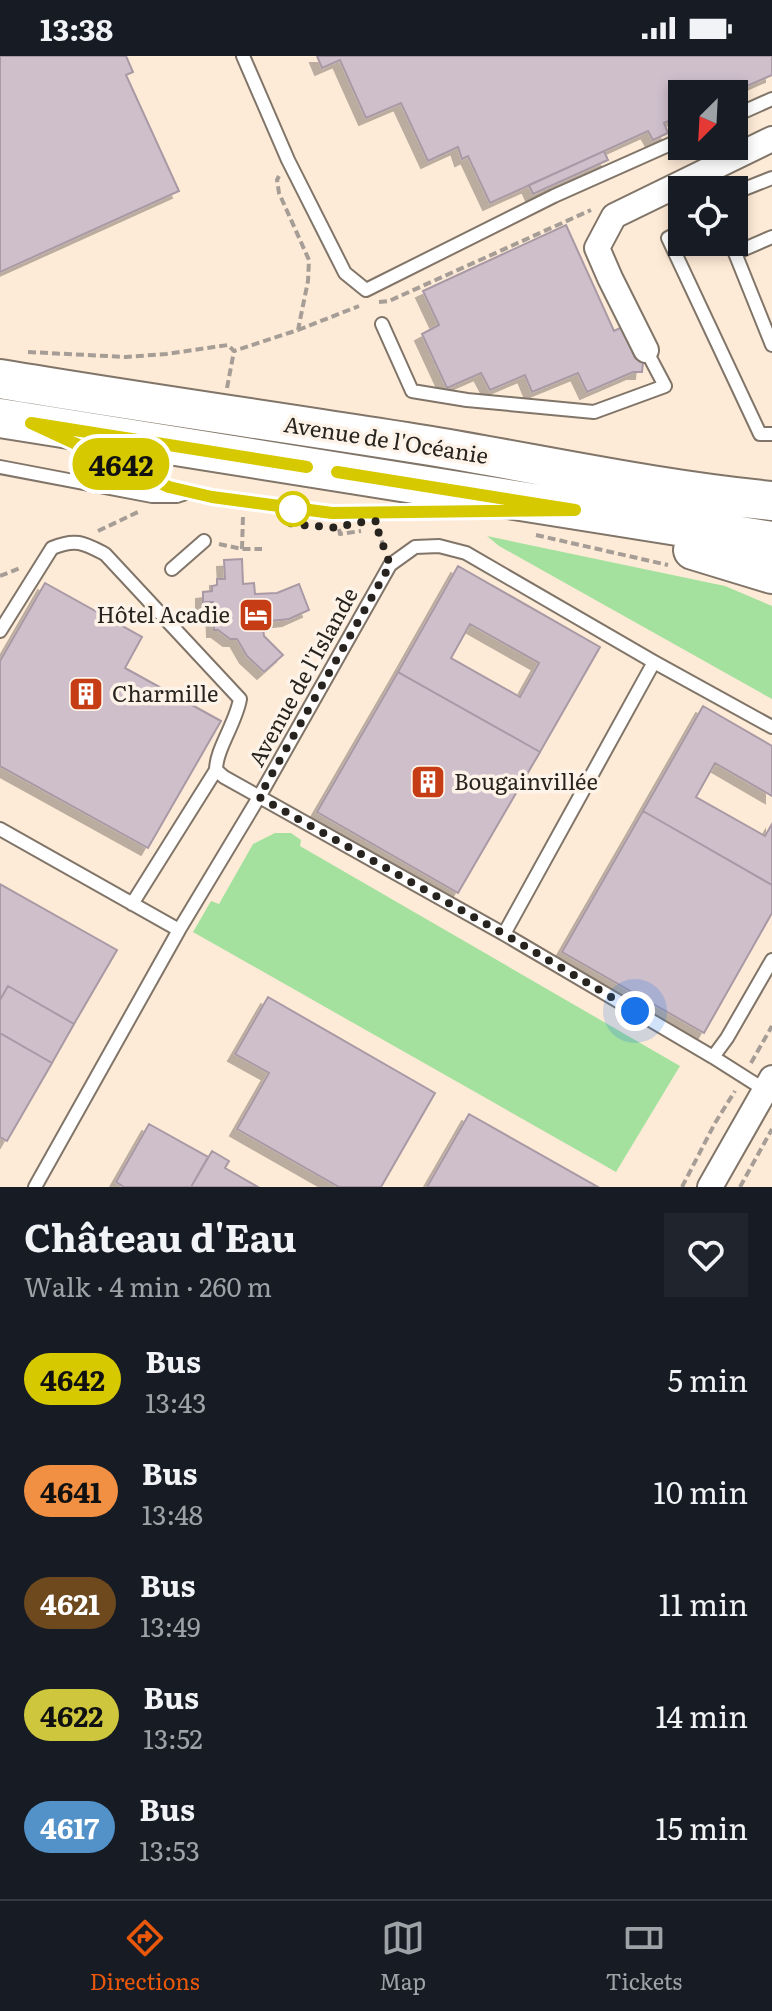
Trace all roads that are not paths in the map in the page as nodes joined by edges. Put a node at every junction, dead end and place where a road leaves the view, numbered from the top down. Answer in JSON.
{"nodes":[{"id":1,"x":243,"y":56,"type":"edge"},
{"id":2,"x":772,"y":99,"type":"edge"},
{"id":3,"x":748,"y":110,"type":"edge"},
{"id":4,"x":772,"y":139,"type":"edge"},
{"id":5,"x":668,"y":145,"type":"edge"},
{"id":6,"x":705,"y":176,"type":"edge"},
{"id":7,"x":772,"y":178,"type":"edge"},
{"id":8,"x":748,"y":187,"type":"edge"},
{"id":9,"x":668,"y":193,"type":"edge"},
{"id":10,"x":772,"y":237,"type":"edge"},
{"id":11,"x":748,"y":244,"type":"edge"},
{"id":12,"x":676,"y":256,"type":"edge"},
{"id":13,"x":735,"y":256,"type":"edge"},
{"id":14,"x":382,"y":324,"type":"dead end"},
{"id":15,"x":772,"y":345,"type":"edge"},
{"id":16,"x":646,"y":350,"type":"joint"},
{"id":17,"x":7,"y":365,"type":"edge"},
{"id":18,"x":198,"y":398,"type":"dead end"},
{"id":19,"x":128,"y":400,"type":"junction"},
{"id":20,"x":16,"y":420,"type":"edge"},
{"id":21,"x":772,"y":434,"type":"edge"},
{"id":22,"x":424,"y":440,"type":"junction"},
{"id":23,"x":0,"y":467,"type":"edge"},
{"id":24,"x":772,"y":477,"type":"edge"},
{"id":25,"x":191,"y":492,"type":"junction"},
{"id":26,"x":772,"y":501,"type":"edge"},
{"id":27,"x":575,"y":510,"type":"junction"},
{"id":28,"x":488,"y":511,"type":"dead end"},
{"id":29,"x":502,"y":511,"type":"dead end"},
{"id":30,"x":636,"y":534,"type":"junction"},
{"id":31,"x":204,"y":541,"type":"road end"},
{"id":32,"x":772,"y":541,"type":"edge"},
{"id":33,"x":772,"y":562,"type":"edge"},
{"id":34,"x":172,"y":569,"type":"dead end"},
{"id":35,"x":772,"y":574,"type":"edge"},
{"id":36,"x":0,"y":631,"type":"edge"},
{"id":37,"x":654,"y":662,"type":"junction"},
{"id":38,"x":772,"y":727,"type":"edge"},
{"id":39,"x":216,"y":770,"type":"junction"},
{"id":40,"x":259,"y":797,"type":"junction"},
{"id":41,"x":0,"y":829,"type":"edge"},
{"id":42,"x":132,"y":904,"type":"junction"},
{"id":43,"x":179,"y":930,"type":"junction"},
{"id":44,"x":504,"y":934,"type":"junction"},
{"id":45,"x":772,"y":960,"type":"edge"},
{"id":46,"x":713,"y":1057,"type":"junction"},
{"id":47,"x":769,"y":1084,"type":"edge"},
{"id":48,"x":35,"y":1187,"type":"edge"},
{"id":49,"x":710,"y":1187,"type":"edge"}],
"edges":[{"from":1,"to":5,"type":"lane"},
{"from":2,"to":3,"type":"lane"},
{"from":4,"to":6,"type":"street"},
{"from":7,"to":8,"type":"lane"},
{"from":9,"to":16,"type":"street"},
{"from":10,"to":11,"type":"lane"},
{"from":12,"to":21,"type":"lane"},
{"from":13,"to":15,"type":"lane"},
{"from":14,"to":16,"type":"lane"},
{"from":17,"to":19,"type":"main road","name":"Avenue de l'Océanie"},
{"from":18,"to":19,"type":"lane"},
{"from":19,"to":22,"type":"main road","name":"Avenue de l'Océanie"},
{"from":20,"to":25,"type":"lane"},
{"from":20,"to":27,"type":"main road","name":"Avenue de l'Océanie"},
{"from":22,"to":24,"type":"main road"},
{"from":22,"to":26,"type":"main road","name":"Avenue de l'Océanie"},
{"from":23,"to":25,"type":"lane"},
{"from":25,"to":28,"type":"lane"},
{"from":27,"to":29,"type":"lane"},
{"from":27,"to":30,"type":"main road"},
{"from":27,"to":32,"type":"main road","name":"Avenue de l'Océanie"},
{"from":30,"to":33,"type":"main road"},
{"from":30,"to":35,"type":"main road"},
{"from":31,"to":34,"type":"lane"},
{"from":36,"to":39,"type":"lane"},
{"from":37,"to":38,"type":"lane"},
{"from":37,"to":40,"type":"lane","name":"Avenue de l'Islande"},
{"from":37,"to":44,"type":"lane"},
{"from":39,"to":40,"type":"lane"},
{"from":39,"to":42,"type":"lane"},
{"from":40,"to":43,"type":"lane","name":"Avenue de l'Islande"},
{"from":40,"to":44,"type":"lane"},
{"from":41,"to":42,"type":"lane"},
{"from":42,"to":43,"type":"lane"},
{"from":43,"to":48,"type":"lane","name":"Avenue de l'Islande"},
{"from":44,"to":46,"type":"lane"},
{"from":45,"to":46,"type":"lane"},
{"from":46,"to":47,"type":"lane"},
{"from":47,"to":49,"type":"street"}]}
